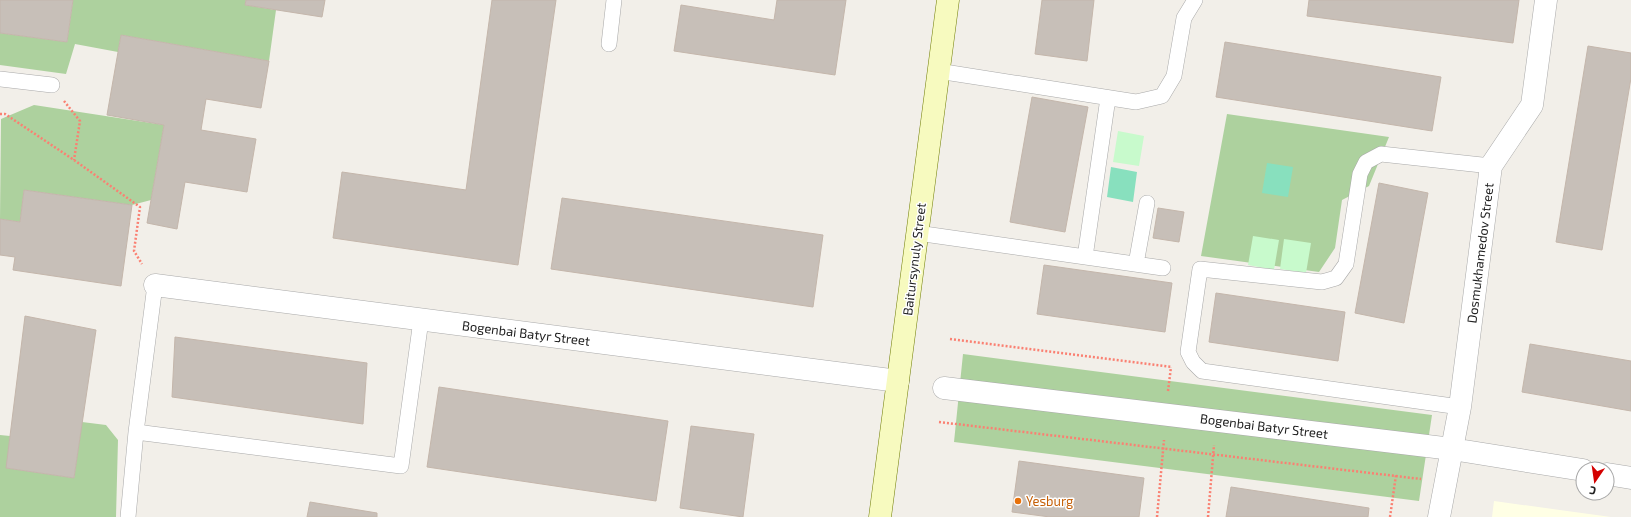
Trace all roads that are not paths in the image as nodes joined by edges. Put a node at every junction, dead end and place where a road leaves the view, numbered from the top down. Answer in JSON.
{"nodes":[{"id":1,"x":614,"y":0,"type":"edge"},
{"id":2,"x":948,"y":0,"type":"edge"},
{"id":3,"x":1195,"y":0,"type":"edge"},
{"id":4,"x":1546,"y":0,"type":"edge"},
{"id":5,"x":609,"y":44,"type":"dead end"},
{"id":6,"x":938,"y":71,"type":"junction"},
{"id":7,"x":0,"y":79,"type":"edge"},
{"id":8,"x":52,"y":85,"type":"road end"},
{"id":9,"x":1108,"y":98,"type":"junction"},
{"id":10,"x":1491,"y":166,"type":"junction"},
{"id":11,"x":1147,"y":203,"type":"dead end"},
{"id":12,"x":917,"y":233,"type":"junction"},
{"id":13,"x":1085,"y":257,"type":"junction"},
{"id":14,"x":1136,"y":264,"type":"junction"},
{"id":15,"x":1163,"y":268,"type":"dead end"},
{"id":16,"x":155,"y":285,"type":"joint"},
{"id":17,"x":421,"y":320,"type":"junction"},
{"id":18,"x":898,"y":381,"type":"junction"},
{"id":19,"x":944,"y":388,"type":"dead end"},
{"id":20,"x":1460,"y":407,"type":"junction"},
{"id":21,"x":136,"y":432,"type":"junction"},
{"id":22,"x":1452,"y":449,"type":"junction"},
{"id":23,"x":1575,"y":469,"type":"edge"},
{"id":24,"x":1615,"y":475,"type":"edge"},
{"id":25,"x":1631,"y":478,"type":"edge"},
{"id":26,"x":128,"y":517,"type":"edge"},
{"id":27,"x":880,"y":517,"type":"edge"},
{"id":28,"x":1438,"y":517,"type":"edge"}],
"edges":[{"from":1,"to":5,"type":"lane"},
{"from":2,"to":6,"type":"main road","name":"Baitursynuly Street"},
{"from":3,"to":9,"type":"lane"},
{"from":4,"to":10,"type":"street","name":"Dosmukhamedov Street"},
{"from":6,"to":9,"type":"lane"},
{"from":6,"to":12,"type":"main road","name":"Baitursynuly Street"},
{"from":7,"to":8,"type":"lane"},
{"from":9,"to":13,"type":"lane"},
{"from":10,"to":20,"type":"street","name":"Dosmukhamedov Street"},
{"from":10,"to":20,"type":"lane"},
{"from":11,"to":14,"type":"lane"},
{"from":12,"to":13,"type":"lane"},
{"from":12,"to":18,"type":"main road","name":"Baitursynuly Street"},
{"from":13,"to":14,"type":"lane"},
{"from":14,"to":15,"type":"lane"},
{"from":16,"to":17,"type":"street","name":"Bogenbai Batyr Street"},
{"from":16,"to":21,"type":"lane"},
{"from":17,"to":18,"type":"street","name":"Bogenbai Batyr Street"},
{"from":17,"to":21,"type":"lane"},
{"from":18,"to":27,"type":"main road","name":"Baitursynuly Street"},
{"from":19,"to":22,"type":"street","name":"Bogenbai Batyr Street"},
{"from":20,"to":22,"type":"street","name":"Dosmukhamedov Street"},
{"from":21,"to":26,"type":"lane"},
{"from":22,"to":23,"type":"street","name":"Bogenbai Batyr Street"},
{"from":22,"to":28,"type":"street","name":"Dosmukhamedov Street"},
{"from":24,"to":25,"type":"street"}]}
